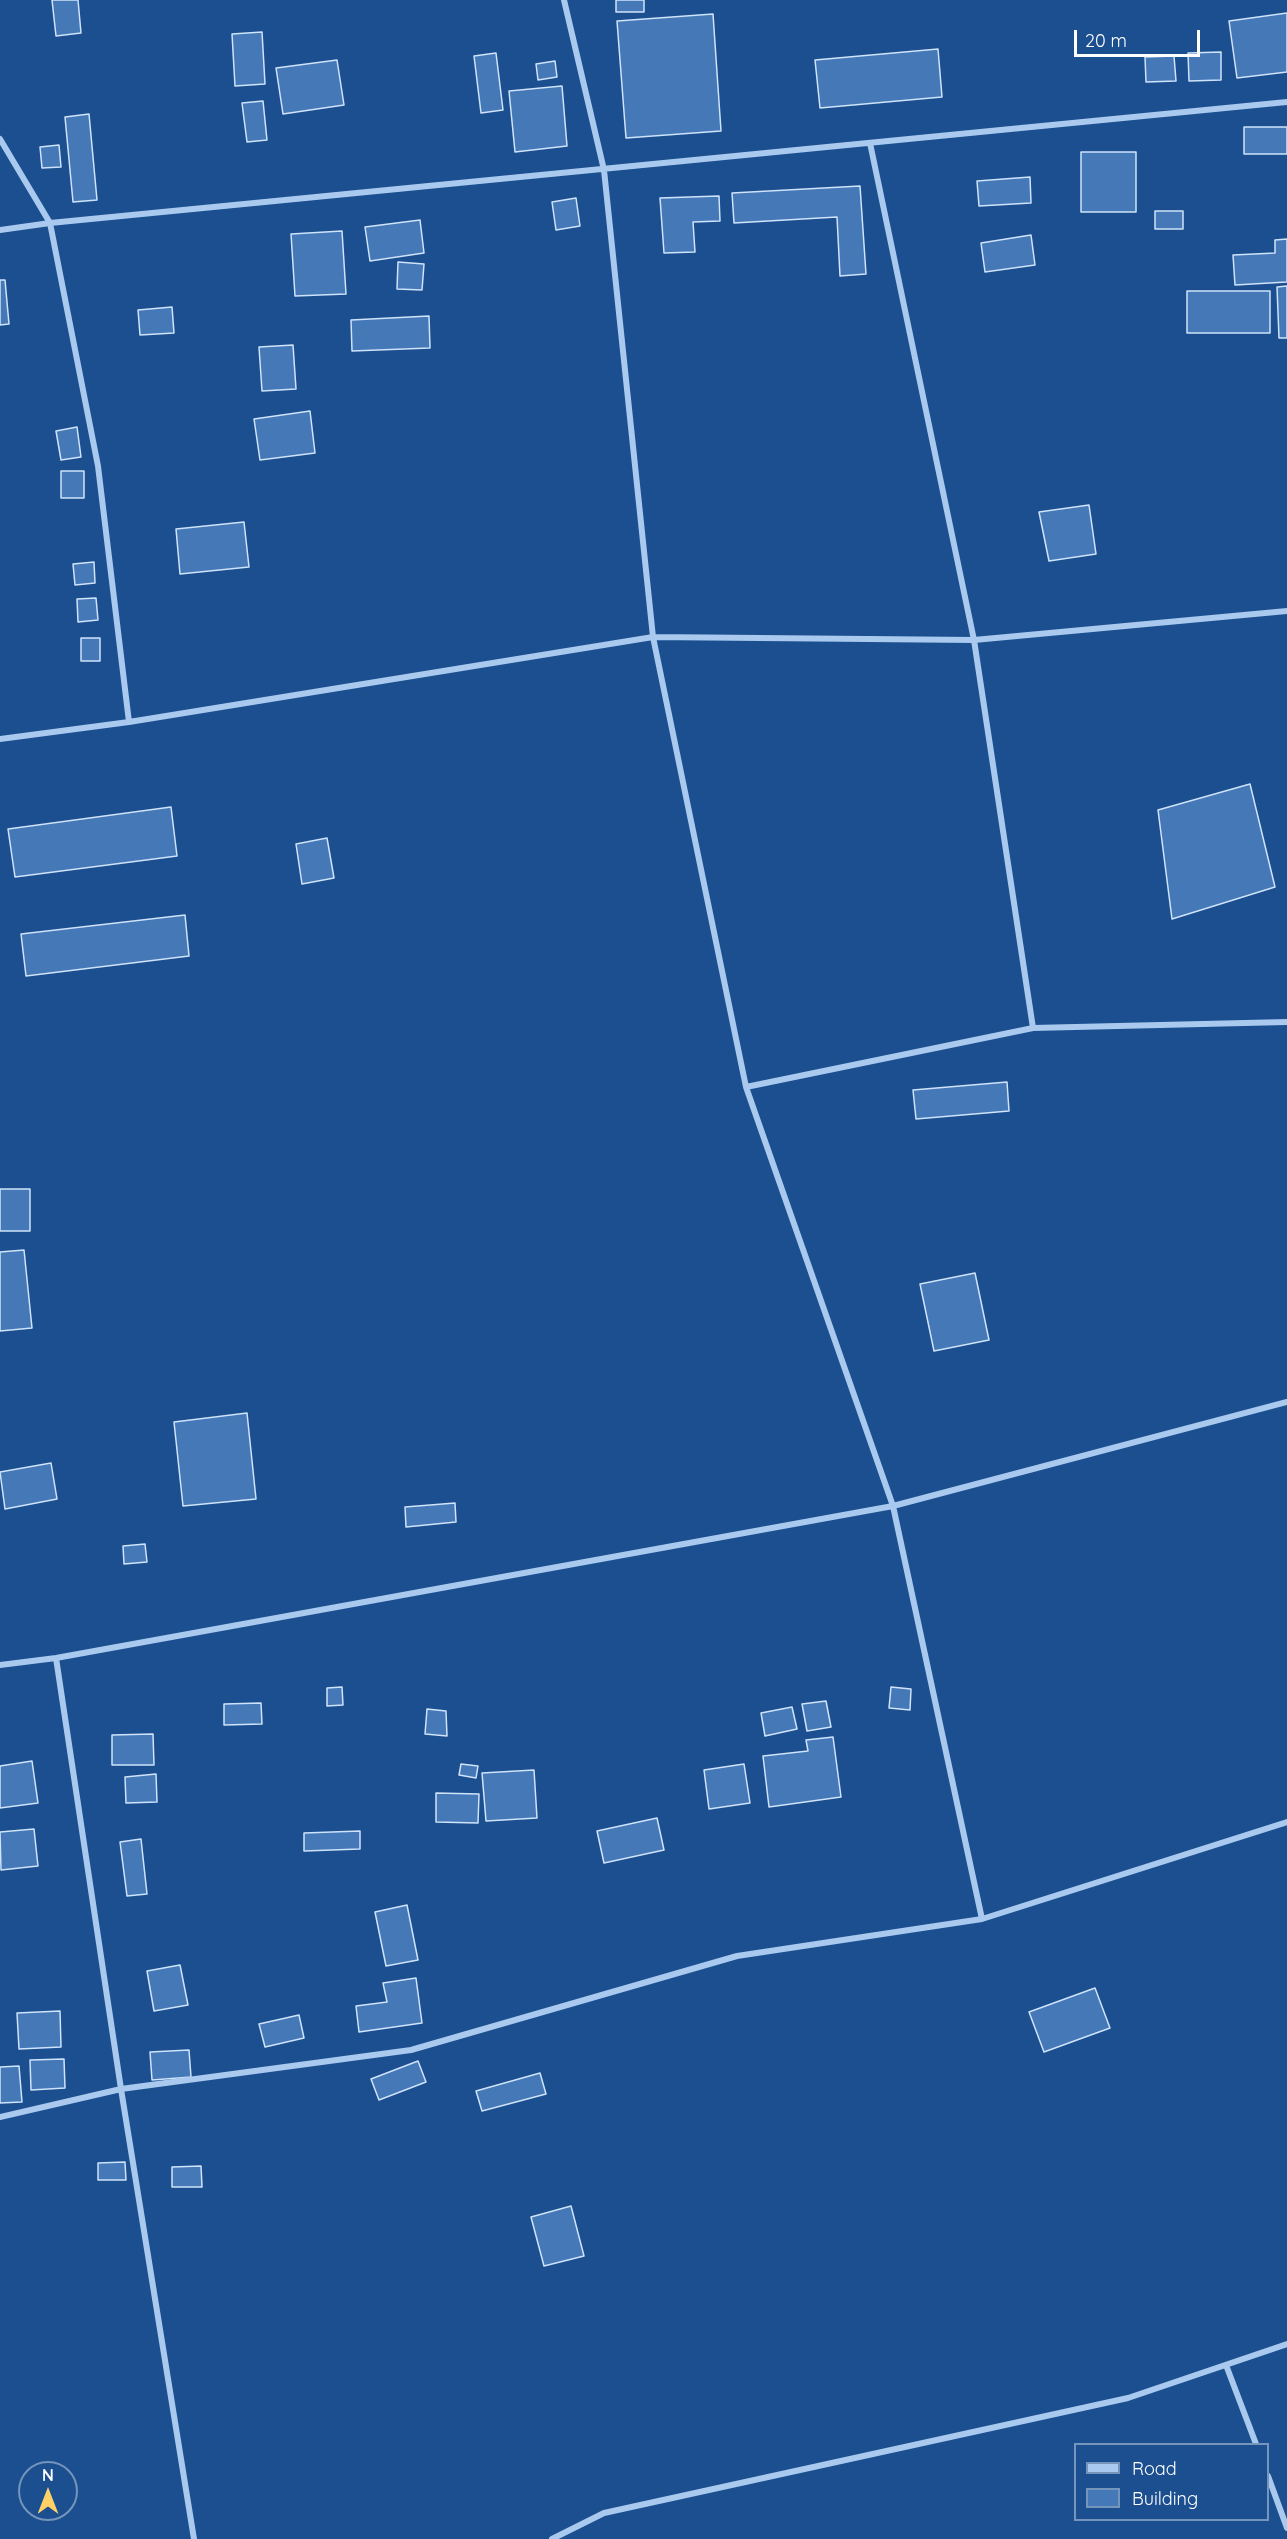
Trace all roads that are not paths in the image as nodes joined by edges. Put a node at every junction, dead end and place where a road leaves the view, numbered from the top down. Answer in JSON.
{"nodes":[{"id":1,"x":564,"y":0,"type":"edge"},
{"id":2,"x":1287,"y":102,"type":"edge"},
{"id":3,"x":0,"y":139,"type":"edge"},
{"id":4,"x":870,"y":143,"type":"junction"},
{"id":5,"x":604,"y":170,"type":"junction"},
{"id":6,"x":50,"y":223,"type":"junction"},
{"id":7,"x":0,"y":230,"type":"edge"},
{"id":8,"x":1287,"y":612,"type":"edge"},
{"id":9,"x":653,"y":637,"type":"junction"},
{"id":10,"x":974,"y":640,"type":"junction"},
{"id":11,"x":129,"y":722,"type":"junction"},
{"id":12,"x":0,"y":739,"type":"edge"},
{"id":13,"x":1287,"y":1022,"type":"edge"},
{"id":14,"x":1033,"y":1028,"type":"junction"},
{"id":15,"x":746,"y":1087,"type":"junction"},
{"id":16,"x":1287,"y":1402,"type":"edge"},
{"id":17,"x":893,"y":1506,"type":"junction"},
{"id":18,"x":56,"y":1658,"type":"junction"},
{"id":19,"x":0,"y":1665,"type":"edge"},
{"id":20,"x":1287,"y":1822,"type":"edge"},
{"id":21,"x":982,"y":1919,"type":"junction"},
{"id":22,"x":121,"y":2089,"type":"junction"},
{"id":23,"x":0,"y":2117,"type":"edge"},
{"id":24,"x":1287,"y":2344,"type":"edge"},
{"id":25,"x":1226,"y":2365,"type":"junction"},
{"id":26,"x":1255,"y":2443,"type":"edge"},
{"id":27,"x":1269,"y":2479,"type":"edge"},
{"id":28,"x":1287,"y":2528,"type":"edge"},
{"id":29,"x":195,"y":2539,"type":"edge"},
{"id":30,"x":552,"y":2539,"type":"edge"}],
"edges":[{"from":1,"to":5,"type":"street"},
{"from":2,"to":4,"type":"street"},
{"from":3,"to":6,"type":"street"},
{"from":4,"to":5,"type":"street"},
{"from":4,"to":10,"type":"street"},
{"from":5,"to":6,"type":"street"},
{"from":5,"to":9,"type":"street"},
{"from":6,"to":7,"type":"street"},
{"from":6,"to":11,"type":"street"},
{"from":8,"to":10,"type":"street"},
{"from":9,"to":10,"type":"street"},
{"from":9,"to":11,"type":"street"},
{"from":9,"to":15,"type":"street"},
{"from":10,"to":14,"type":"street"},
{"from":11,"to":12,"type":"street"},
{"from":13,"to":14,"type":"street"},
{"from":14,"to":15,"type":"street"},
{"from":15,"to":17,"type":"street"},
{"from":16,"to":17,"type":"street"},
{"from":17,"to":18,"type":"street"},
{"from":17,"to":21,"type":"street"},
{"from":18,"to":19,"type":"street"},
{"from":18,"to":22,"type":"street"},
{"from":20,"to":21,"type":"street"},
{"from":21,"to":22,"type":"street"},
{"from":22,"to":23,"type":"street"},
{"from":22,"to":29,"type":"street"},
{"from":24,"to":25,"type":"street"},
{"from":25,"to":26,"type":"street"},
{"from":25,"to":30,"type":"street"},
{"from":27,"to":28,"type":"street"}]}
